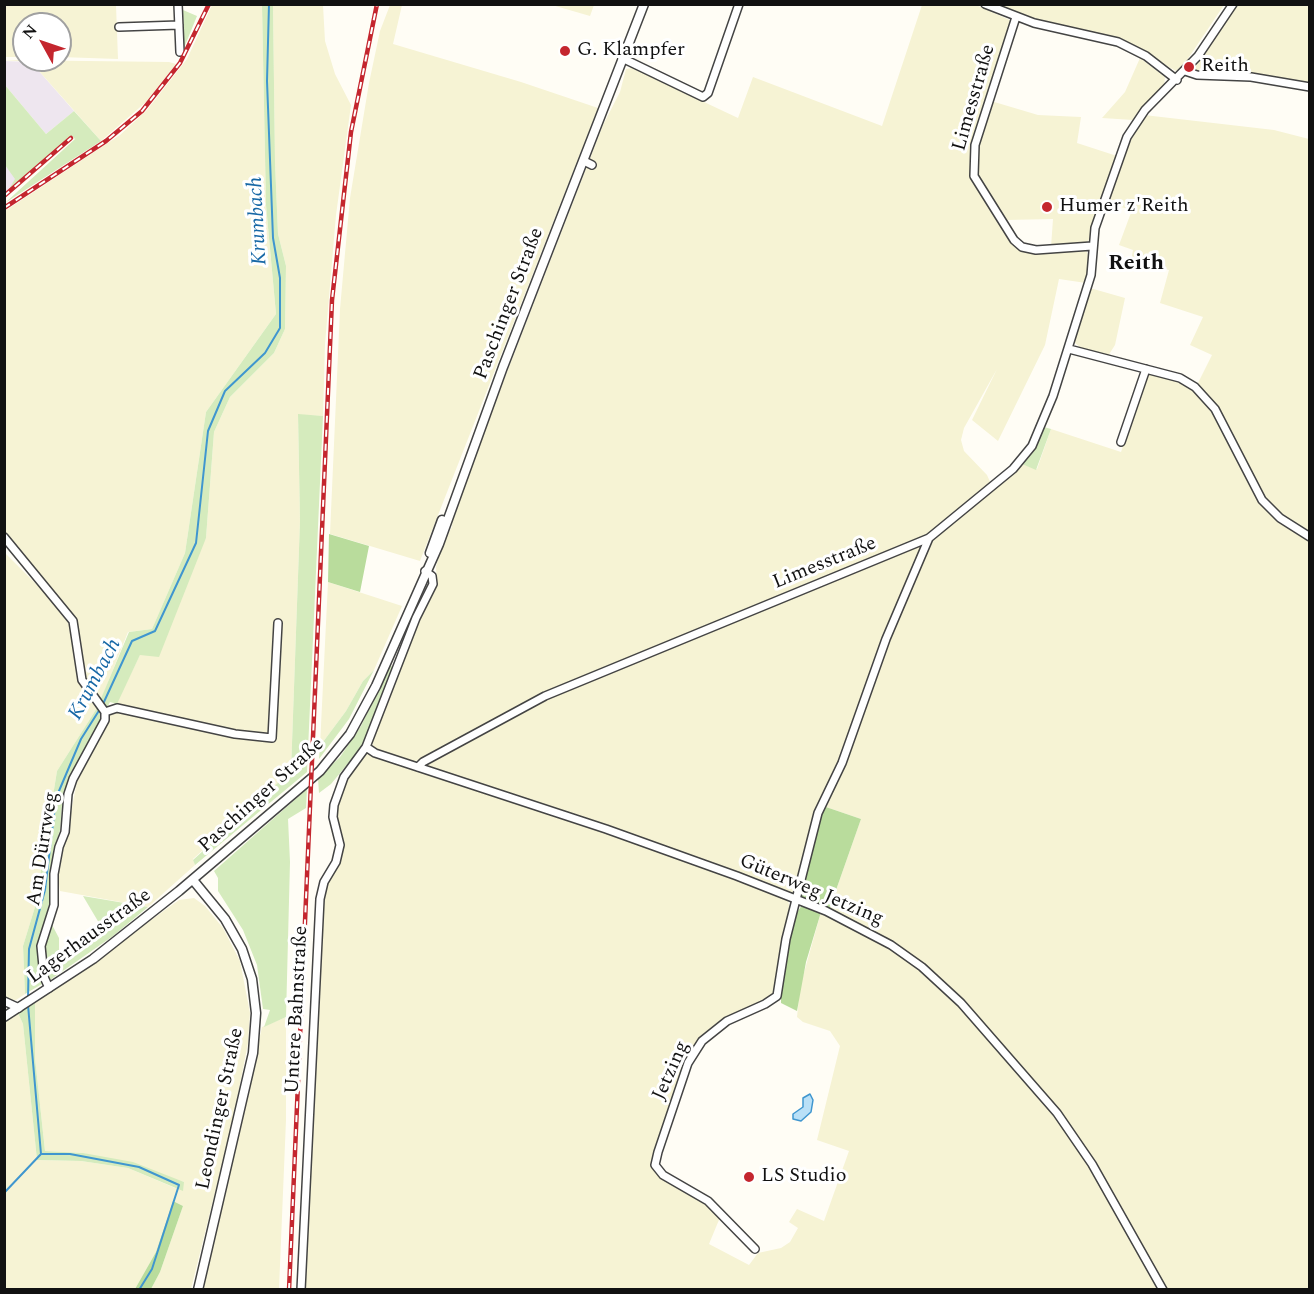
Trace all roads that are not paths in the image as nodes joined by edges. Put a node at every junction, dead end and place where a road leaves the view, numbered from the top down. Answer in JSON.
{"nodes":[{"id":1,"x":178,"y":4,"type":"edge"},
{"id":2,"x":644,"y":4,"type":"edge"},
{"id":3,"x":739,"y":4,"type":"edge"},
{"id":4,"x":985,"y":4,"type":"edge"},
{"id":5,"x":1233,"y":4,"type":"edge"},
{"id":6,"x":1016,"y":17,"type":"junction"},
{"id":7,"x":179,"y":25,"type":"junction"},
{"id":8,"x":119,"y":27,"type":"dead end"},
{"id":9,"x":180,"y":52,"type":"dead end"},
{"id":10,"x":624,"y":59,"type":"junction"},
{"id":11,"x":1185,"y":71,"type":"junction"},
{"id":12,"x":1177,"y":80,"type":"junction"},
{"id":13,"x":1310,"y":87,"type":"edge"},
{"id":14,"x":1092,"y":246,"type":"junction"},
{"id":15,"x":1069,"y":349,"type":"junction"},
{"id":16,"x":1146,"y":369,"type":"junction"},
{"id":17,"x":1121,"y":442,"type":"dead end"},
{"id":18,"x":4,"y":537,"type":"edge"},
{"id":19,"x":1310,"y":537,"type":"edge"},
{"id":20,"x":929,"y":538,"type":"junction"},
{"id":21,"x":425,"y":571,"type":"junction"},
{"id":22,"x":278,"y":623,"type":"dead end"},
{"id":23,"x":105,"y":712,"type":"junction"},
{"id":24,"x":366,"y":747,"type":"junction"},
{"id":25,"x":418,"y":767,"type":"junction"},
{"id":26,"x":193,"y":880,"type":"junction"},
{"id":27,"x":795,"y":900,"type":"junction"},
{"id":28,"x":49,"y":988,"type":"junction"},
{"id":29,"x":4,"y":1001,"type":"edge"},
{"id":30,"x":23,"y":1005,"type":"junction"},
{"id":31,"x":4,"y":1017,"type":"edge"},
{"id":32,"x":755,"y":1249,"type":"dead end"},
{"id":33,"x":198,"y":1290,"type":"edge"},
{"id":34,"x":302,"y":1290,"type":"edge"},
{"id":35,"x":1163,"y":1290,"type":"edge"}],
"edges":[{"from":1,"to":7,"type":"street"},
{"from":2,"to":10,"type":"street","name":"Paschinger Straße"},
{"from":3,"to":10,"type":"street"},
{"from":4,"to":6,"type":"street"},
{"from":5,"to":11,"type":"street","name":"Limesstraße"},
{"from":6,"to":12,"type":"street"},
{"from":6,"to":14,"type":"street","name":"Limesstraße"},
{"from":7,"to":8,"type":"street"},
{"from":7,"to":9,"type":"street"},
{"from":10,"to":21,"type":"street","name":"Paschinger Straße"},
{"from":11,"to":12,"type":"street","name":"Limesstraße"},
{"from":11,"to":13,"type":"street"},
{"from":12,"to":14,"type":"street","name":"Limesstraße"},
{"from":14,"to":15,"type":"street","name":"Limesstraße"},
{"from":15,"to":16,"type":"street"},
{"from":15,"to":20,"type":"street","name":"Limesstraße"},
{"from":16,"to":17,"type":"street"},
{"from":16,"to":19,"type":"street"},
{"from":18,"to":23,"type":"street"},
{"from":20,"to":25,"type":"street","name":"Limesstraße"},
{"from":20,"to":27,"type":"street"},
{"from":21,"to":24,"type":"street","name":"Untere Bahnstraße"},
{"from":21,"to":26,"type":"street","name":"Paschinger Straße"},
{"from":22,"to":23,"type":"street"},
{"from":23,"to":28,"type":"street","name":"Am Dürrweg"},
{"from":24,"to":25,"type":"street","name":"Güterweg Jetzing"},
{"from":24,"to":34,"type":"street","name":"Untere Bahnstraße"},
{"from":25,"to":27,"type":"street","name":"Güterweg Jetzing"},
{"from":26,"to":28,"type":"street","name":"Lagerhausstraße"},
{"from":26,"to":33,"type":"street","name":"Leondinger Straße"},
{"from":27,"to":32,"type":"street","name":"Jetzing"},
{"from":27,"to":35,"type":"street","name":"Güterweg Jetzing"},
{"from":28,"to":30,"type":"street","name":"Lagerhausstraße"},
{"from":29,"to":30,"type":"street"},
{"from":30,"to":31,"type":"street","name":"Lagerhausstraße"}]}
